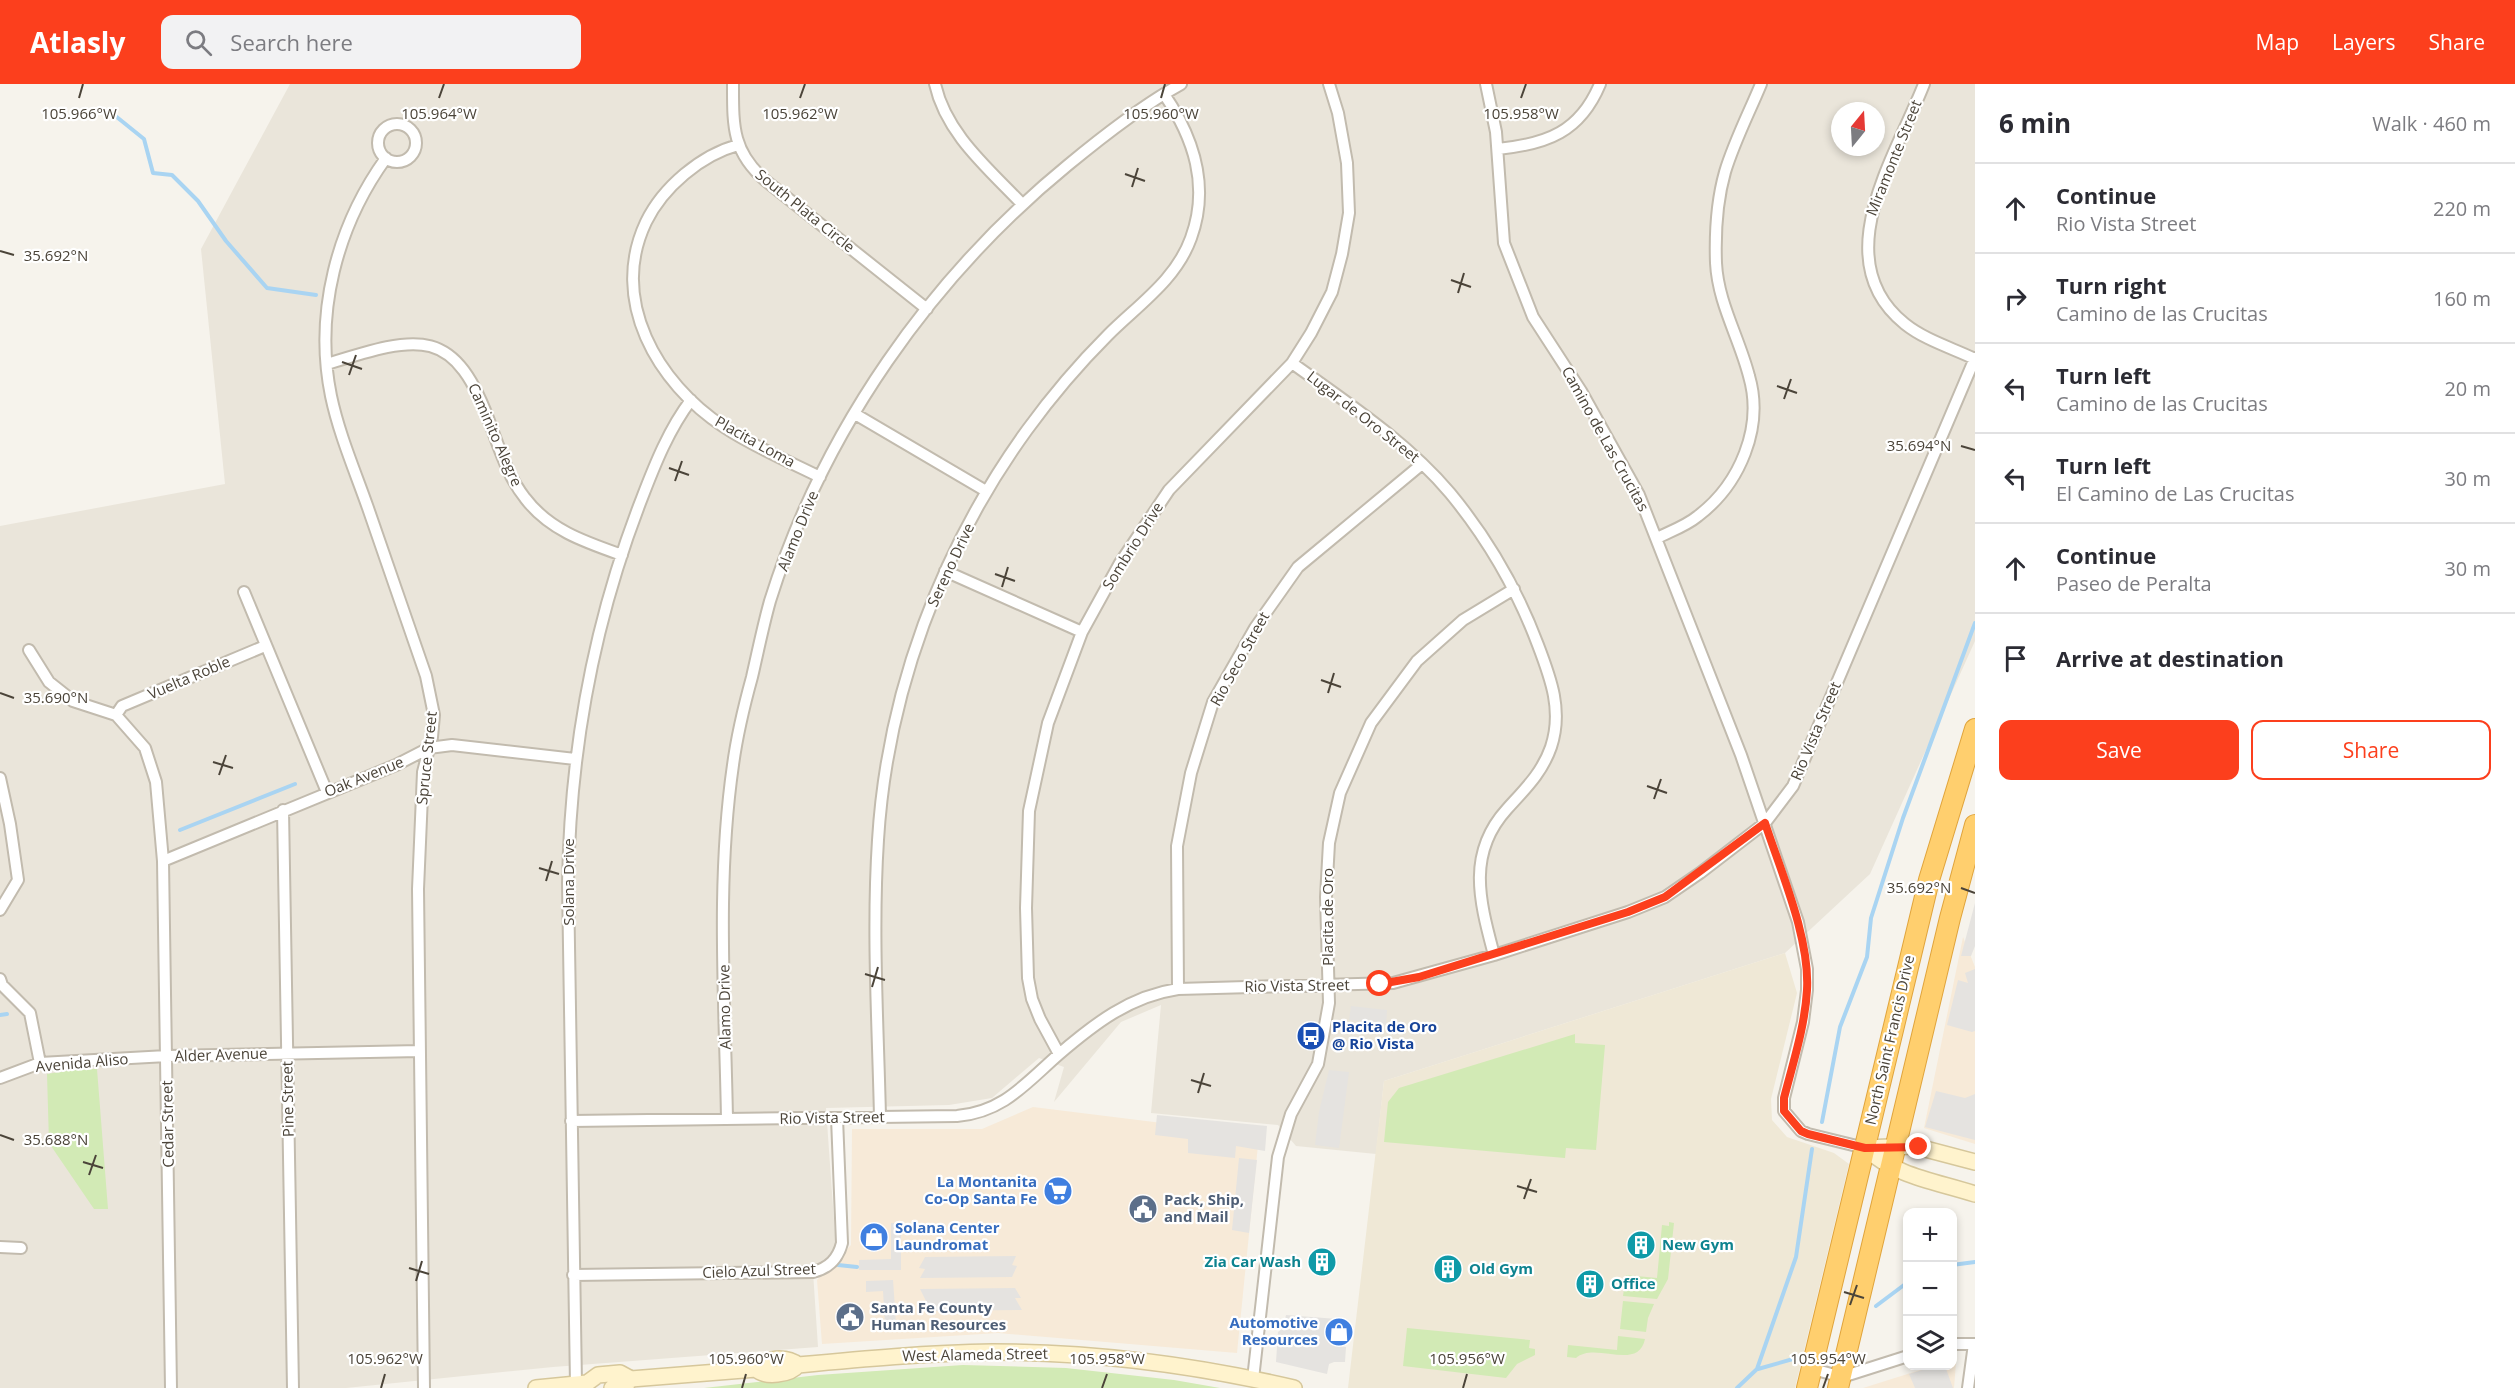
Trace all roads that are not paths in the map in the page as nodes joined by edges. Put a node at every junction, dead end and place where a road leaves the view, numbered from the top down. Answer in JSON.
{"nodes":[{"id":1,"x":733,"y":84,"type":"edge"},
{"id":2,"x":935,"y":84,"type":"edge"},
{"id":3,"x":1329,"y":84,"type":"edge"},
{"id":4,"x":1486,"y":84,"type":"edge"},
{"id":5,"x":1600,"y":84,"type":"edge"},
{"id":6,"x":1761,"y":84,"type":"edge"},
{"id":7,"x":1924,"y":84,"type":"edge"},
{"id":8,"x":1173,"y":87,"type":"edge"},
{"id":9,"x":738,"y":145,"type":"junction"},
{"id":10,"x":1498,"y":149,"type":"junction"},
{"id":11,"x":386,"y":158,"type":"dead end"},
{"id":12,"x":1022,"y":204,"type":"junction"},
{"id":13,"x":927,"y":309,"type":"junction"},
{"id":14,"x":1975,"y":358,"type":"edge"},
{"id":15,"x":1292,"y":363,"type":"junction"},
{"id":16,"x":327,"y":364,"type":"junction"},
{"id":17,"x":691,"y":400,"type":"junction"},
{"id":18,"x":855,"y":414,"type":"junction"},
{"id":19,"x":1422,"y":464,"type":"junction"},
{"id":20,"x":820,"y":477,"type":"junction"},
{"id":21,"x":986,"y":491,"type":"junction"},
{"id":22,"x":1658,"y":538,"type":"junction"},
{"id":23,"x":622,"y":555,"type":"junction"},
{"id":24,"x":945,"y":571,"type":"junction"},
{"id":25,"x":1514,"y":589,"type":"junction"},
{"id":26,"x":244,"y":592,"type":"dead end"},
{"id":27,"x":1082,"y":632,"type":"junction"},
{"id":28,"x":265,"y":646,"type":"junction"},
{"id":29,"x":29,"y":650,"type":"dead end"},
{"id":30,"x":116,"y":715,"type":"junction"},
{"id":31,"x":1975,"y":729,"type":"edge"},
{"id":32,"x":429,"y":748,"type":"junction"},
{"id":33,"x":575,"y":759,"type":"junction"},
{"id":34,"x":0,"y":778,"type":"edge"},
{"id":35,"x":327,"y":792,"type":"junction"},
{"id":36,"x":283,"y":810,"type":"junction"},
{"id":37,"x":1765,"y":823,"type":"junction"},
{"id":38,"x":1975,"y":825,"type":"edge"},
{"id":39,"x":162,"y":861,"type":"junction"},
{"id":40,"x":0,"y":910,"type":"edge"},
{"id":41,"x":1494,"y":955,"type":"junction"},
{"id":42,"x":0,"y":979,"type":"edge"},
{"id":43,"x":1329,"y":985,"type":"junction"},
{"id":44,"x":1178,"y":989,"type":"junction"},
{"id":45,"x":420,"y":1051,"type":"junction"},
{"id":46,"x":287,"y":1053,"type":"junction"},
{"id":47,"x":1059,"y":1054,"type":"junction"},
{"id":48,"x":167,"y":1056,"type":"junction"},
{"id":49,"x":40,"y":1063,"type":"junction"},
{"id":50,"x":0,"y":1078,"type":"edge"},
{"id":51,"x":880,"y":1117,"type":"junction"},
{"id":52,"x":837,"y":1118,"type":"junction"},
{"id":53,"x":727,"y":1119,"type":"junction"},
{"id":54,"x":571,"y":1122,"type":"junction"},
{"id":55,"x":1857,"y":1146,"type":"junction"},
{"id":56,"x":1896,"y":1146,"type":"junction"},
{"id":57,"x":1975,"y":1162,"type":"edge"},
{"id":58,"x":1890,"y":1167,"type":"junction"},
{"id":59,"x":1975,"y":1194,"type":"edge"},
{"id":60,"x":0,"y":1247,"type":"edge"},
{"id":61,"x":21,"y":1248,"type":"dead end"},
{"id":62,"x":573,"y":1275,"type":"junction"},
{"id":63,"x":1957,"y":1344,"type":"edge"},
{"id":64,"x":1974,"y":1344,"type":"edge"},
{"id":65,"x":1903,"y":1358,"type":"edge"},
{"id":66,"x":1813,"y":1369,"type":"junction"},
{"id":67,"x":631,"y":1379,"type":"junction"},
{"id":68,"x":1253,"y":1379,"type":"junction"},
{"id":69,"x":1840,"y":1382,"type":"edge"},
{"id":70,"x":585,"y":1385,"type":"edge"},
{"id":71,"x":171,"y":1388,"type":"edge"},
{"id":72,"x":293,"y":1388,"type":"edge"},
{"id":73,"x":424,"y":1388,"type":"edge"},
{"id":74,"x":536,"y":1388,"type":"edge"},
{"id":75,"x":612,"y":1388,"type":"edge"},
{"id":76,"x":1294,"y":1388,"type":"edge"},
{"id":77,"x":1807,"y":1388,"type":"edge"},
{"id":78,"x":1968,"y":1388,"type":"edge"}],
"edges":[{"from":1,"to":9,"type":"street","name":"South Plata Circle"},
{"from":2,"to":12,"type":"street"},
{"from":3,"to":15,"type":"street","name":"Sombrio Drive"},
{"from":4,"to":10,"type":"street","name":"Camino de Las Crucitas"},
{"from":5,"to":10,"type":"street"},
{"from":6,"to":22,"type":"street"},
{"from":7,"to":14,"type":"street","name":"Miramonte Street"},
{"from":8,"to":12,"type":"street","name":"Alamo Drive"},
{"from":8,"to":21,"type":"street","name":"Sereno Drive"},
{"from":9,"to":13,"type":"street","name":"South Plata Circle"},
{"from":9,"to":17,"type":"street","name":"Placita Loma"},
{"from":10,"to":22,"type":"street","name":"Camino de Las Crucitas"},
{"from":11,"to":16,"type":"street","name":"Spruce Street"},
{"from":12,"to":13,"type":"street","name":"Alamo Drive"},
{"from":13,"to":18,"type":"street","name":"Alamo Drive"},
{"from":14,"to":37,"type":"street","name":"Rio Vista Street"},
{"from":15,"to":19,"type":"street","name":"Lugar de Oro Street"},
{"from":15,"to":27,"type":"street","name":"Sombrio Drive"},
{"from":16,"to":23,"type":"street","name":"Caminito Alegre"},
{"from":16,"to":32,"type":"street","name":"Spruce Street"},
{"from":17,"to":20,"type":"street","name":"Placita Loma"},
{"from":17,"to":23,"type":"street","name":"Solana Drive"},
{"from":18,"to":20,"type":"street","name":"Alamo Drive"},
{"from":18,"to":21,"type":"street"},
{"from":19,"to":25,"type":"street","name":"Lugar de Oro Street"},
{"from":19,"to":44,"type":"street","name":"Rio Seco Street"},
{"from":20,"to":53,"type":"street","name":"Alamo Drive"},
{"from":21,"to":24,"type":"street","name":"Sereno Drive"},
{"from":22,"to":37,"type":"street","name":"Camino de Las Crucitas"},
{"from":23,"to":33,"type":"street","name":"Solana Drive"},
{"from":24,"to":27,"type":"street"},
{"from":24,"to":51,"type":"street","name":"Sereno Drive"},
{"from":25,"to":41,"type":"street","name":"Lugar de Oro Street"},
{"from":25,"to":43,"type":"street","name":"Placita de Oro"},
{"from":26,"to":28,"type":"street"},
{"from":27,"to":47,"type":"street","name":"Sombrio Drive"},
{"from":28,"to":30,"type":"street","name":"Vuelta Roble"},
{"from":28,"to":35,"type":"street"},
{"from":29,"to":30,"type":"street"},
{"from":30,"to":39,"type":"street","name":"Cedar Street"},
{"from":31,"to":55,"type":"highway","name":"North Saint Francis Drive"},
{"from":32,"to":33,"type":"street","name":"Oak Avenue"},
{"from":32,"to":35,"type":"street","name":"Oak Avenue"},
{"from":32,"to":45,"type":"street","name":"Spruce Street"},
{"from":33,"to":54,"type":"street","name":"Solana Drive"},
{"from":34,"to":40,"type":"street"},
{"from":35,"to":36,"type":"street","name":"Oak Avenue"},
{"from":36,"to":39,"type":"street","name":"Oak Avenue"},
{"from":36,"to":46,"type":"street","name":"Pine Street"},
{"from":37,"to":41,"type":"street","name":"Rio Vista Street"},
{"from":37,"to":55,"type":"street"},
{"from":38,"to":56,"type":"highway","name":"North Saint Francis Drive"},
{"from":39,"to":48,"type":"street","name":"Cedar Street"},
{"from":41,"to":43,"type":"street","name":"Rio Vista Street"},
{"from":42,"to":49,"type":"street"},
{"from":43,"to":44,"type":"street","name":"Rio Vista Street"},
{"from":43,"to":68,"type":"street","name":"Placita de Oro"},
{"from":44,"to":47,"type":"street","name":"Rio Vista Street"},
{"from":45,"to":46,"type":"street","name":"Alder Avenue"},
{"from":45,"to":73,"type":"street","name":"Spruce Street"},
{"from":46,"to":48,"type":"street","name":"Alder Avenue"},
{"from":46,"to":72,"type":"street","name":"Pine Street"},
{"from":47,"to":51,"type":"street","name":"Rio Vista Street"},
{"from":48,"to":49,"type":"street","name":"Avenida Aliso"},
{"from":48,"to":71,"type":"street","name":"Cedar Street"},
{"from":49,"to":50,"type":"street","name":"Avenida Aliso"},
{"from":51,"to":52,"type":"street","name":"Rio Vista Street"},
{"from":52,"to":53,"type":"street","name":"Rio Vista Street"},
{"from":52,"to":62,"type":"street","name":"Cielo Azul Street"},
{"from":53,"to":54,"type":"street","name":"Rio Vista Street"},
{"from":54,"to":62,"type":"street","name":"Solana Drive"},
{"from":55,"to":56,"type":"street"},
{"from":55,"to":58,"type":"street"},
{"from":55,"to":66,"type":"highway","name":"North Saint Francis Drive"},
{"from":56,"to":57,"type":"street"},
{"from":56,"to":58,"type":"highway","name":"North Saint Francis Drive"},
{"from":58,"to":59,"type":"street"},
{"from":58,"to":69,"type":"highway","name":"North Saint Francis Drive"},
{"from":60,"to":61,"type":"street"},
{"from":62,"to":70,"type":"street","name":"Solana Drive"},
{"from":63,"to":64,"type":"street"},
{"from":64,"to":78,"type":"street"},
{"from":65,"to":69,"type":"street"},
{"from":66,"to":69,"type":"street"},
{"from":66,"to":77,"type":"highway","name":"North Saint Francis Drive"},
{"from":67,"to":68,"type":"street","name":"West Alameda Street"},
{"from":67,"to":70,"type":"street","name":"West Alameda Street"},
{"from":67,"to":75,"type":"street","name":"West Alameda Street"},
{"from":68,"to":76,"type":"street","name":"West Alameda Street"},
{"from":70,"to":74,"type":"street","name":"West Alameda Street"}]}
